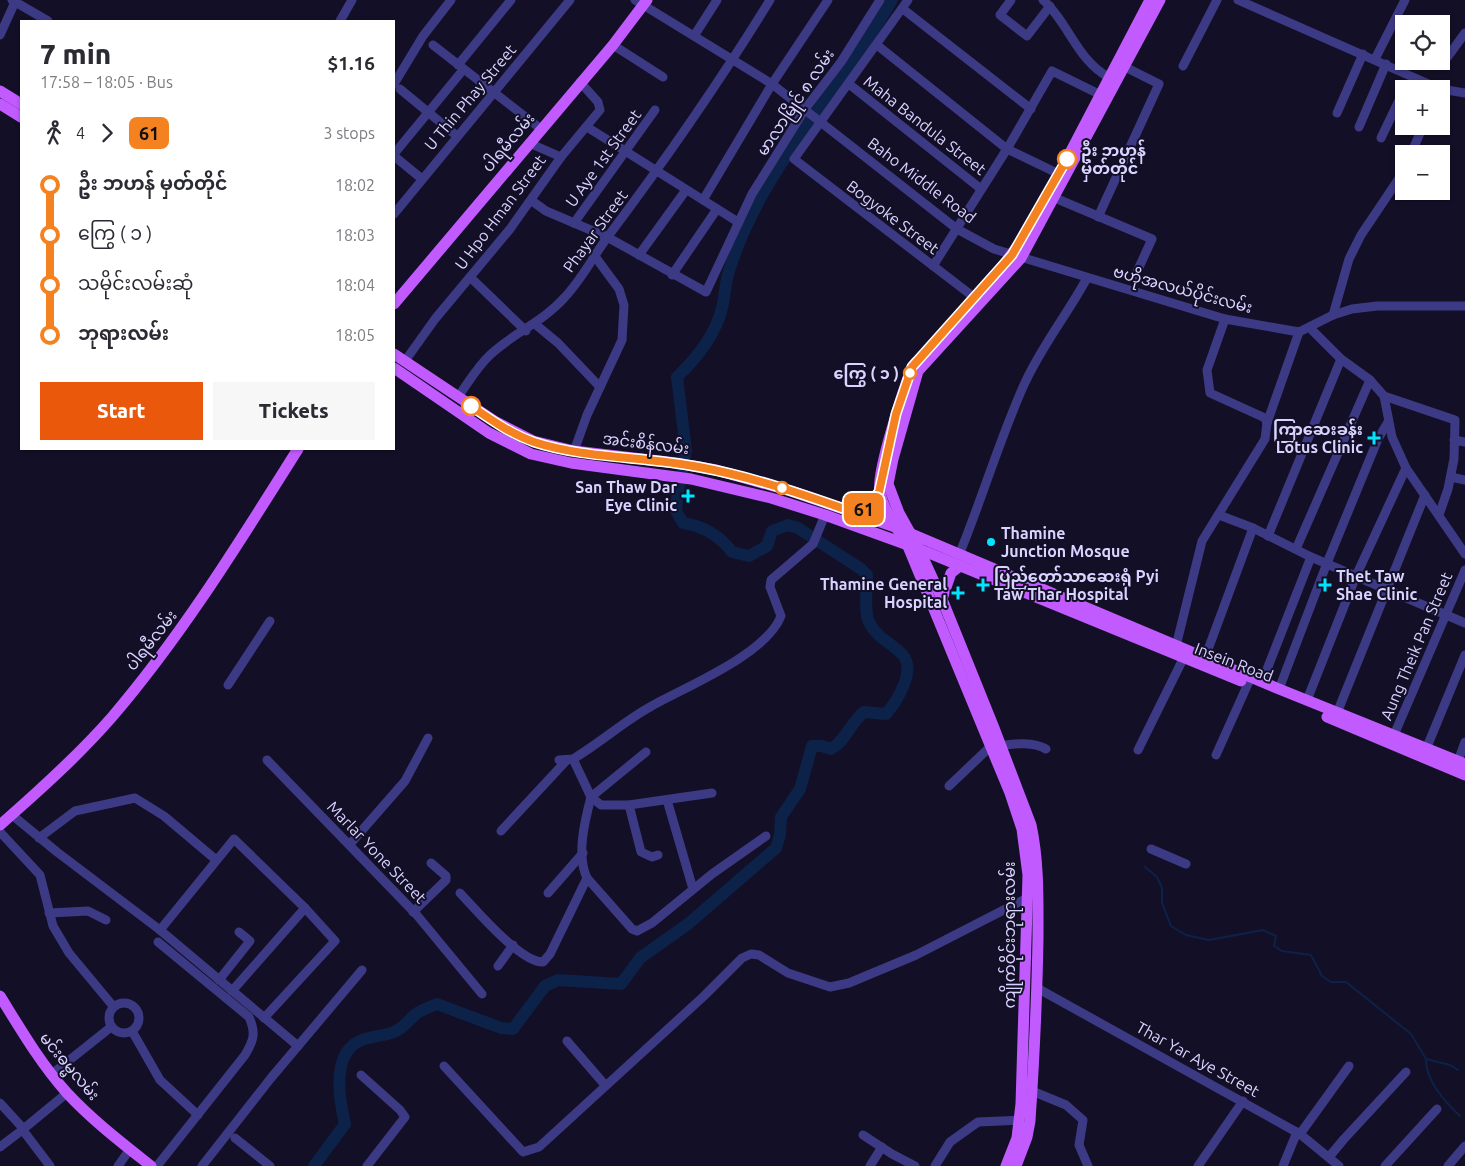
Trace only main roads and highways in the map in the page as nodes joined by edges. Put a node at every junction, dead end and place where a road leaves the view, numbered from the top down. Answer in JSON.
{"nodes":[{"id":1,"x":1150,"y":0,"type":"edge"},
{"id":2,"x":1160,"y":0,"type":"edge"},
{"id":3,"x":642,"y":2,"type":"edge"},
{"id":4,"x":1111,"y":81,"type":"junction"},
{"id":5,"x":1,"y":98,"type":"edge"},
{"id":6,"x":20,"y":104,"type":"edge"},
{"id":7,"x":20,"y":117,"type":"edge"},
{"id":8,"x":1057,"y":186,"type":"junction"},
{"id":9,"x":1017,"y":257,"type":"junction"},
{"id":10,"x":395,"y":303,"type":"edge"},
{"id":11,"x":395,"y":355,"type":"edge"},
{"id":12,"x":395,"y":369,"type":"edge"},
{"id":13,"x":297,"y":450,"type":"edge"},
{"id":14,"x":596,"y":453,"type":"junction"},
{"id":15,"x":594,"y":466,"type":"junction"},
{"id":16,"x":879,"y":492,"type":"junction"},
{"id":17,"x":856,"y":513,"type":"junction"},
{"id":18,"x":895,"y":526,"type":"junction"},
{"id":19,"x":909,"y":539,"type":"junction"},
{"id":20,"x":919,"y":549,"type":"junction"},
{"id":21,"x":960,"y":561,"type":"junction"},
{"id":22,"x":942,"y":599,"type":"junction"},
{"id":23,"x":1203,"y":662,"type":"junction"},
{"id":24,"x":1254,"y":681,"type":"junction"},
{"id":25,"x":996,"y":746,"type":"junction"},
{"id":26,"x":1424,"y":752,"type":"junction"},
{"id":27,"x":1461,"y":762,"type":"edge"},
{"id":28,"x":1465,"y":775,"type":"edge"},
{"id":29,"x":0,"y":825,"type":"edge"},
{"id":30,"x":1032,"y":988,"type":"junction"},
{"id":31,"x":0,"y":996,"type":"edge"},
{"id":32,"x":1025,"y":1120,"type":"junction"},
{"id":33,"x":151,"y":1166,"type":"edge"},
{"id":34,"x":1006,"y":1166,"type":"edge"},
{"id":35,"x":1016,"y":1166,"type":"edge"}],
"edges":[{"from":1,"to":4,"type":"main road"},
{"from":2,"to":4,"type":"main road"},
{"from":3,"to":10,"type":"main road","name":"ပါရမီလမ်း"},
{"from":4,"to":8,"type":"main road"},
{"from":4,"to":8,"type":"main road"},
{"from":5,"to":6,"type":"main road"},
{"from":5,"to":7,"type":"main road"},
{"from":8,"to":9,"type":"main road"},
{"from":9,"to":16,"type":"main road"},
{"from":9,"to":19,"type":"main road"},
{"from":11,"to":14,"type":"main road","name":"အင်းစိန်လမ်း"},
{"from":12,"to":15,"type":"main road","name":"အင်းစိန်လမ်း"},
{"from":13,"to":29,"type":"main road","name":"ပါရမီလမ်း"},
{"from":14,"to":15,"type":"main road"},
{"from":14,"to":17,"type":"main road","name":"အင်းစိန်လမ်း"},
{"from":15,"to":19,"type":"main road","name":"အင်းစိန်လမ်း"},
{"from":16,"to":17,"type":"main road"},
{"from":16,"to":18,"type":"main road"},
{"from":17,"to":18,"type":"main road","name":"အင်းစိန်လမ်း"},
{"from":18,"to":19,"type":"main road","name":"အင်းစိန်လမ်း"},
{"from":19,"to":20,"type":"main road","name":"ကျိုက်ဝိုင်းဘုရားလမ်း"},
{"from":19,"to":21,"type":"main road"},
{"from":19,"to":25,"type":"main road","name":"ကျိုက်ဝိုင်းဘုရားလမ်း"},
{"from":20,"to":21,"type":"main road"},
{"from":20,"to":22,"type":"main road","name":"ကျိုက်ဝိုင်းဘုရားလမ်း"},
{"from":21,"to":22,"type":"main road"},
{"from":21,"to":23,"type":"main road"},
{"from":21,"to":23,"type":"main road","name":"Insein Road"},
{"from":22,"to":25,"type":"main road","name":"ကျိုက်ဝိုင်းဘုရားလမ်း"},
{"from":23,"to":24,"type":"main road"},
{"from":24,"to":26,"type":"main road","name":"Insein Road"},
{"from":24,"to":26,"type":"main road","name":"Insein Road"},
{"from":25,"to":30,"type":"main road","name":"ကျိုက်ဝိုင်းဘုရားလမ်း"},
{"from":26,"to":27,"type":"main road","name":"Insein Road"},
{"from":26,"to":28,"type":"main road","name":"Insein Road"},
{"from":30,"to":32,"type":"main road","name":"ကျိုက်ဝိုင်းဘုရားလမ်း"},
{"from":30,"to":32,"type":"main road","name":"ကျိုက်ဝိုင်းဘုရားလမ်း"},
{"from":31,"to":33,"type":"main road","name":"မင်းဓမ္မလမ်း"},
{"from":32,"to":34,"type":"main road","name":"ကျိုက်ဝိုင်းဘုရားလမ်း"},
{"from":32,"to":35,"type":"main road","name":"ကျိုက်ဝိုင်းဘုရားလမ်း"}]}
